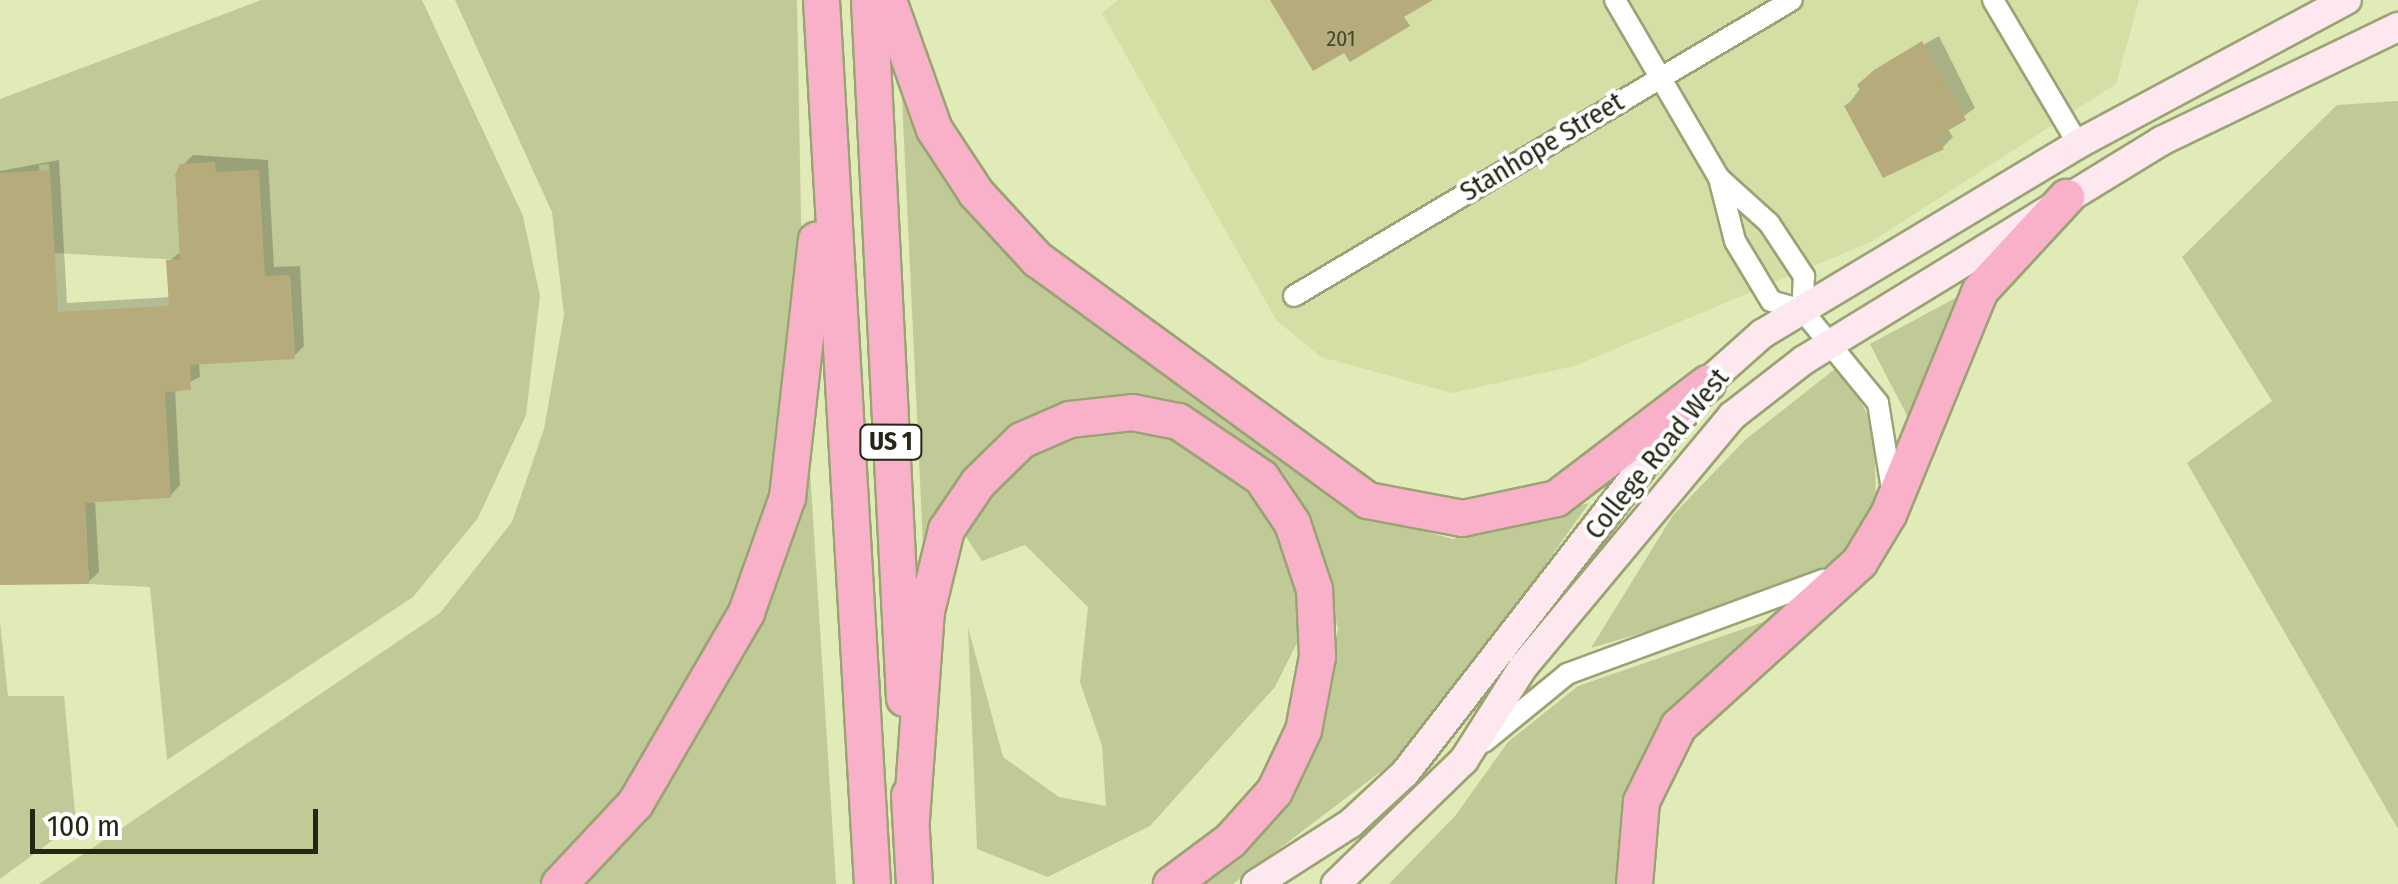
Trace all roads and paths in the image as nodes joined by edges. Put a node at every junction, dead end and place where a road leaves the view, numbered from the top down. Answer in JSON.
{"nodes":[{"id":1,"x":820,"y":0,"type":"edge"},
{"id":2,"x":869,"y":0,"type":"edge"},
{"id":3,"x":888,"y":0,"type":"edge"},
{"id":4,"x":1616,"y":0,"type":"edge"},
{"id":5,"x":1792,"y":0,"type":"edge"},
{"id":6,"x":1993,"y":0,"type":"edge"},
{"id":7,"x":2345,"y":0,"type":"edge"},
{"id":8,"x":2398,"y":27,"type":"edge"},
{"id":9,"x":1661,"y":77,"type":"junction"},
{"id":10,"x":825,"y":84,"type":"junction"},
{"id":11,"x":2078,"y":144,"type":"junction"},
{"id":12,"x":1719,"y":178,"type":"junction"},
{"id":13,"x":2066,"y":197,"type":"junction"},
{"id":14,"x":1294,"y":296,"type":"dead end"},
{"id":15,"x":1802,"y":310,"type":"junction"},
{"id":16,"x":1833,"y":342,"type":"junction"},
{"id":17,"x":1707,"y":383,"type":"junction"},
{"id":18,"x":1888,"y":514,"type":"junction"},
{"id":19,"x":1464,"y":760,"type":"junction"},
{"id":20,"x":911,"y":819,"type":"junction"},
{"id":21,"x":559,"y":884,"type":"edge"},
{"id":22,"x":872,"y":884,"type":"edge"},
{"id":23,"x":914,"y":884,"type":"edge"},
{"id":24,"x":1170,"y":884,"type":"edge"},
{"id":25,"x":1256,"y":884,"type":"edge"},
{"id":26,"x":1336,"y":884,"type":"edge"},
{"id":27,"x":1634,"y":884,"type":"edge"}],
"edges":[{"from":1,"to":10,"type":"highway","number":"US 1"},
{"from":2,"to":20,"type":"highway","number":"US 1"},
{"from":3,"to":17,"type":"highway"},
{"from":4,"to":9,"type":"street"},
{"from":5,"to":9,"type":"street","name":"Stanhope Street"},
{"from":6,"to":11,"type":"street"},
{"from":7,"to":11,"type":"street","name":"College Road West"},
{"from":8,"to":13,"type":"street","name":"College Road West"},
{"from":9,"to":12,"type":"street"},
{"from":9,"to":14,"type":"street","name":"Stanhope Street"},
{"from":10,"to":21,"type":"highway"},
{"from":10,"to":22,"type":"highway","number":"US 1"},
{"from":11,"to":15,"type":"street","name":"College Road West"},
{"from":12,"to":15,"type":"street"},
{"from":12,"to":15,"type":"street"},
{"from":13,"to":16,"type":"street","name":"College Road West"},
{"from":13,"to":18,"type":"highway"},
{"from":15,"to":16,"type":"street"},
{"from":15,"to":17,"type":"street","name":"College Road West"},
{"from":16,"to":18,"type":"street"},
{"from":16,"to":19,"type":"street","name":"College Road West"},
{"from":17,"to":25,"type":"street","name":"College Road West"},
{"from":18,"to":19,"type":"street"},
{"from":18,"to":27,"type":"highway"},
{"from":19,"to":26,"type":"street","name":"College Road West"},
{"from":20,"to":23,"type":"highway","number":"US 1"},
{"from":20,"to":24,"type":"highway"}]}
